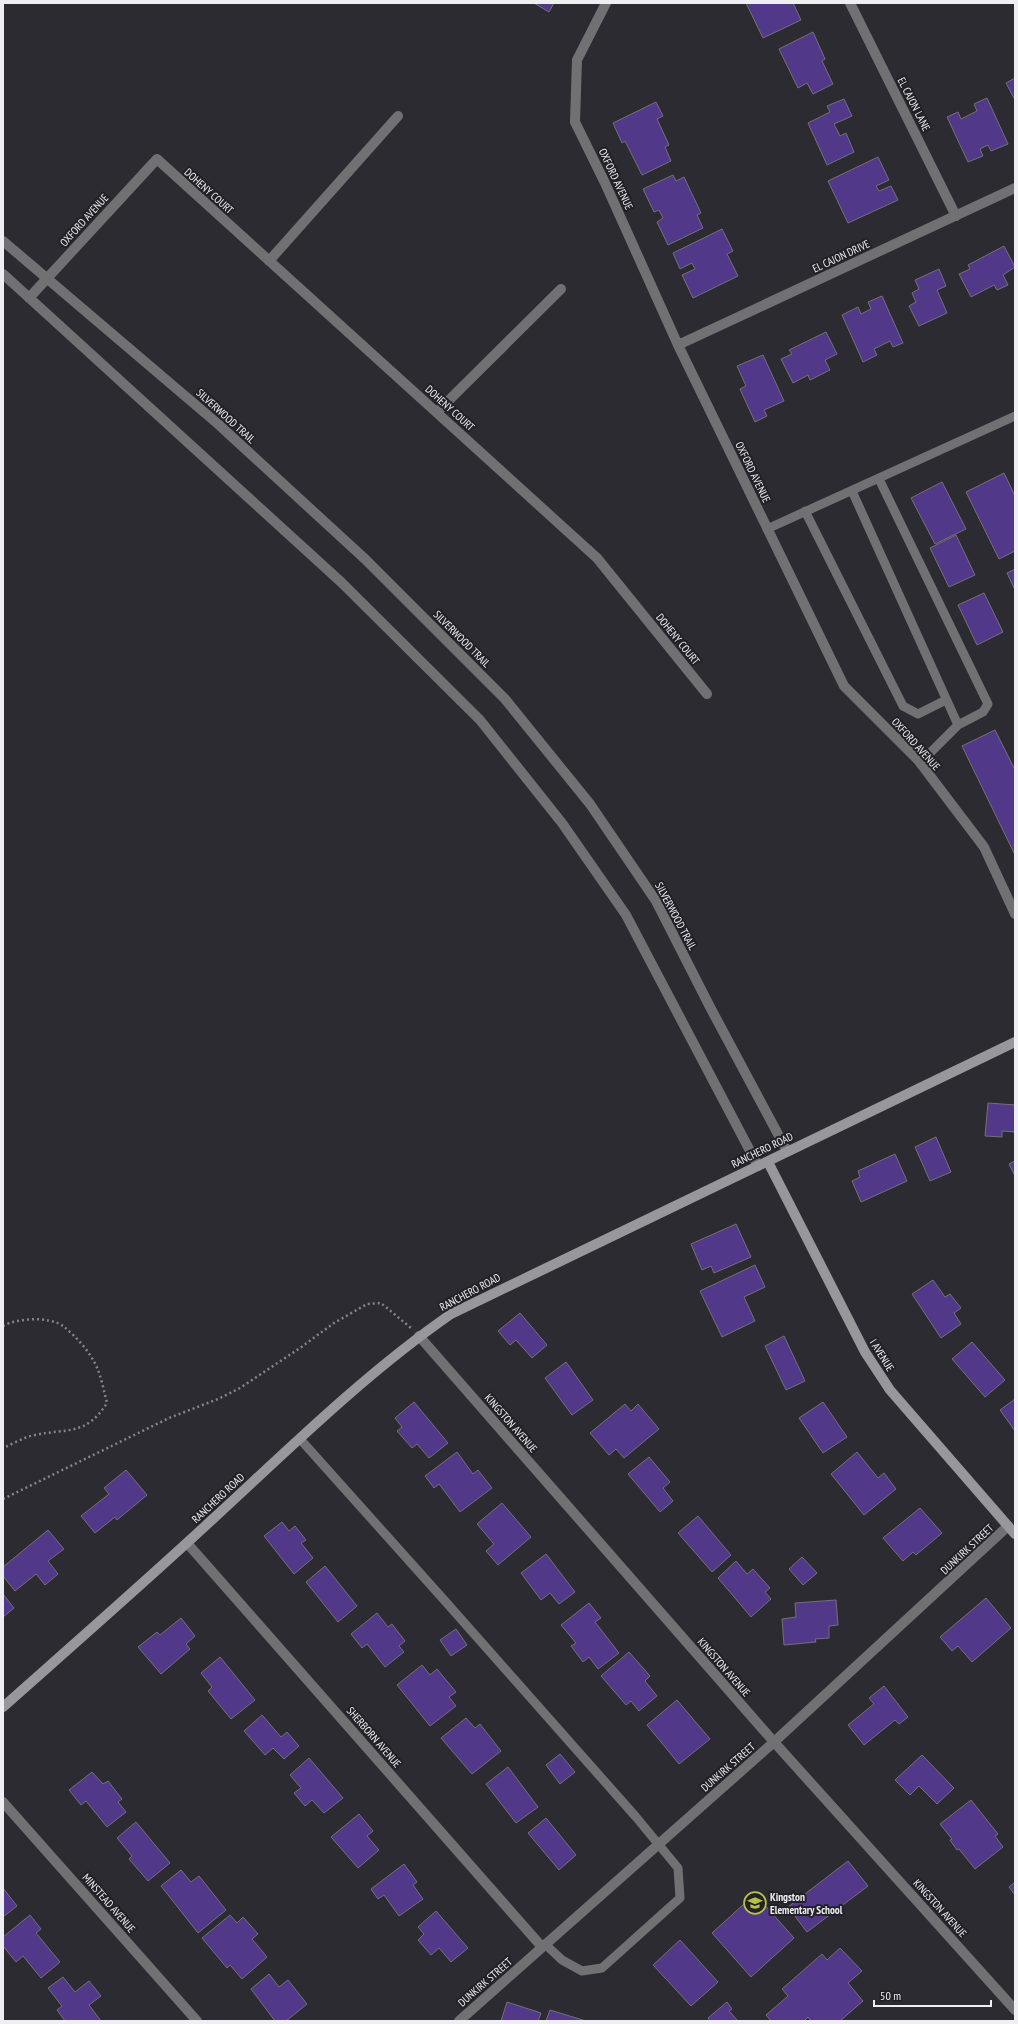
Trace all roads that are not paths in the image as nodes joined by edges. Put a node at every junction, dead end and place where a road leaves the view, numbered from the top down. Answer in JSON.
{"nodes":[{"id":1,"x":606,"y":3,"type":"edge"},
{"id":2,"x":850,"y":3,"type":"edge"},
{"id":3,"x":398,"y":116,"type":"dead end"},
{"id":4,"x":156,"y":159,"type":"joint"},
{"id":5,"x":1015,"y":188,"type":"edge"},
{"id":6,"x":956,"y":216,"type":"junction"},
{"id":7,"x":3,"y":241,"type":"edge"},
{"id":8,"x":270,"y":261,"type":"junction"},
{"id":9,"x":3,"y":274,"type":"edge"},
{"id":10,"x":47,"y":278,"type":"junction"},
{"id":11,"x":561,"y":289,"type":"dead end"},
{"id":12,"x":29,"y":298,"type":"junction"},
{"id":13,"x":678,"y":345,"type":"junction"},
{"id":14,"x":436,"y":412,"type":"junction"},
{"id":15,"x":1015,"y":416,"type":"edge"},
{"id":16,"x":879,"y":479,"type":"junction"},
{"id":17,"x":852,"y":491,"type":"junction"},
{"id":18,"x":805,"y":512,"type":"junction"},
{"id":19,"x":767,"y":529,"type":"junction"},
{"id":20,"x":707,"y":694,"type":"dead end"},
{"id":21,"x":946,"y":700,"type":"junction"},
{"id":22,"x":958,"y":725,"type":"junction"},
{"id":23,"x":920,"y":763,"type":"junction"},
{"id":24,"x":1012,"y":900,"type":"edge"},
{"id":25,"x":1015,"y":914,"type":"edge"},
{"id":26,"x":1015,"y":1042,"type":"edge"},
{"id":27,"x":787,"y":1151,"type":"junction"},
{"id":28,"x":768,"y":1162,"type":"junction"},
{"id":29,"x":758,"y":1166,"type":"junction"},
{"id":30,"x":419,"y":1336,"type":"junction"},
{"id":31,"x":300,"y":1439,"type":"junction"},
{"id":32,"x":1012,"y":1530,"type":"edge"},
{"id":33,"x":187,"y":1543,"type":"junction"},
{"id":34,"x":3,"y":1706,"type":"edge"},
{"id":35,"x":774,"y":1742,"type":"junction"},
{"id":36,"x":3,"y":1802,"type":"edge"},
{"id":37,"x":657,"y":1845,"type":"junction"},
{"id":38,"x":544,"y":1946,"type":"junction"},
{"id":39,"x":1015,"y":2010,"type":"edge"},
{"id":40,"x":197,"y":2021,"type":"edge"},
{"id":41,"x":459,"y":2021,"type":"edge"}],
"edges":[{"from":1,"to":13,"type":"street","name":"OXFORD AVENUE"},
{"from":2,"to":6,"type":"street","name":"EL CAJON LANE"},
{"from":3,"to":8,"type":"street"},
{"from":4,"to":8,"type":"street","name":"DOHENY COURT"},
{"from":4,"to":10,"type":"street","name":"OXFORD AVENUE"},
{"from":5,"to":6,"type":"street","name":"EL CAJON DRIVE"},
{"from":6,"to":13,"type":"street","name":"EL CAJON DRIVE"},
{"from":7,"to":10,"type":"street","name":"SILVERWOOD TRAIL"},
{"from":8,"to":14,"type":"street","name":"DOHENY COURT"},
{"from":9,"to":12,"type":"street"},
{"from":10,"to":12,"type":"street","name":"OXFORD AVENUE"},
{"from":10,"to":27,"type":"street","name":"SILVERWOOD TRAIL"},
{"from":11,"to":14,"type":"street"},
{"from":12,"to":29,"type":"street"},
{"from":13,"to":19,"type":"street","name":"OXFORD AVENUE"},
{"from":14,"to":20,"type":"street","name":"DOHENY COURT"},
{"from":15,"to":16,"type":"lane"},
{"from":16,"to":17,"type":"lane"},
{"from":16,"to":22,"type":"lane"},
{"from":17,"to":18,"type":"lane"},
{"from":17,"to":21,"type":"lane"},
{"from":18,"to":19,"type":"lane"},
{"from":18,"to":21,"type":"lane"},
{"from":19,"to":23,"type":"street","name":"OXFORD AVENUE"},
{"from":21,"to":22,"type":"lane"},
{"from":22,"to":23,"type":"lane"},
{"from":23,"to":24,"type":"street","name":"OXFORD AVENUE"},
{"from":24,"to":25,"type":"street","name":"OXFORD AVENUE"},
{"from":26,"to":27,"type":"main road","name":"RANCHERO ROAD"},
{"from":27,"to":28,"type":"main road","name":"RANCHERO ROAD"},
{"from":28,"to":29,"type":"main road","name":"RANCHERO ROAD"},
{"from":28,"to":32,"type":"main road","name":"I AVENUE"},
{"from":29,"to":30,"type":"main road","name":"RANCHERO ROAD"},
{"from":30,"to":31,"type":"main road","name":"RANCHERO ROAD"},
{"from":30,"to":35,"type":"street","name":"KINGSTON AVENUE"},
{"from":31,"to":33,"type":"main road","name":"RANCHERO ROAD"},
{"from":31,"to":37,"type":"lane"},
{"from":32,"to":35,"type":"street","name":"DUNKIRK STREET"},
{"from":33,"to":34,"type":"main road","name":"RANCHERO ROAD"},
{"from":33,"to":38,"type":"street","name":"SHERBORN AVENUE"},
{"from":35,"to":37,"type":"street","name":"DUNKIRK STREET"},
{"from":35,"to":39,"type":"street","name":"KINGSTON AVENUE"},
{"from":36,"to":40,"type":"street","name":"MINSTEAD AVENUE"},
{"from":37,"to":38,"type":"street","name":"DUNKIRK STREET"},
{"from":37,"to":38,"type":"lane"},
{"from":38,"to":41,"type":"street","name":"DUNKIRK STREET"}]}
